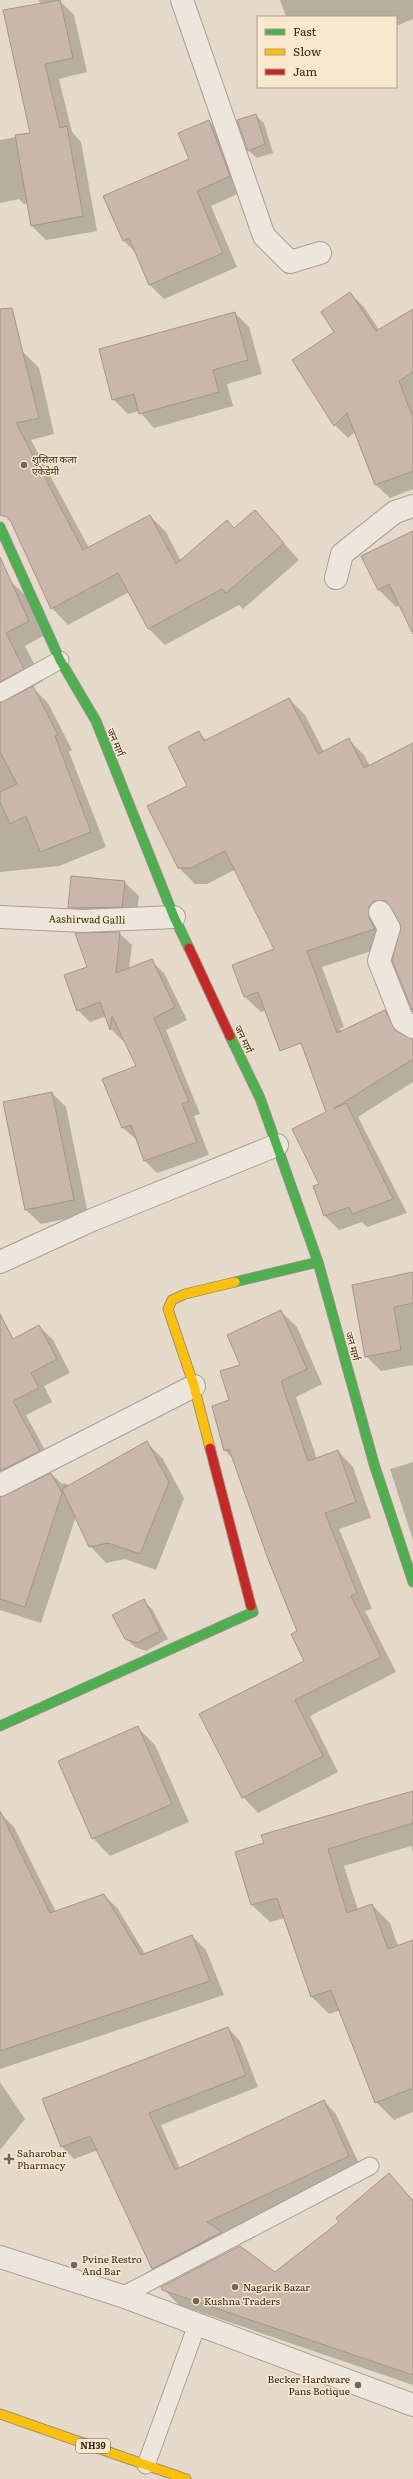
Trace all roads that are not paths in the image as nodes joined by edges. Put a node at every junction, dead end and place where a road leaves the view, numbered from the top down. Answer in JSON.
{"nodes":[{"id":1,"x":182,"y":0,"type":"edge"},
{"id":2,"x":320,"y":253,"type":"dead end"},
{"id":3,"x":413,"y":506,"type":"edge"},
{"id":4,"x":0,"y":527,"type":"edge"},
{"id":5,"x":336,"y":578,"type":"dead end"},
{"id":6,"x":60,"y":660,"type":"junction"},
{"id":7,"x":0,"y":693,"type":"edge"},
{"id":8,"x":380,"y":912,"type":"dead end"},
{"id":9,"x":0,"y":917,"type":"edge"},
{"id":10,"x":174,"y":917,"type":"junction"},
{"id":11,"x":413,"y":1027,"type":"edge"},
{"id":12,"x":277,"y":1145,"type":"junction"},
{"id":13,"x":0,"y":1262,"type":"edge"},
{"id":14,"x":318,"y":1262,"type":"junction"},
{"id":15,"x":194,"y":1386,"type":"junction"},
{"id":16,"x":0,"y":1485,"type":"edge"},
{"id":17,"x":413,"y":1582,"type":"edge"},
{"id":18,"x":0,"y":1726,"type":"edge"},
{"id":19,"x":370,"y":2166,"type":"dead end"},
{"id":20,"x":0,"y":2257,"type":"edge"},
{"id":21,"x":122,"y":2296,"type":"junction"},
{"id":22,"x":198,"y":2325,"type":"junction"},
{"id":23,"x":413,"y":2405,"type":"edge"},
{"id":24,"x":0,"y":2414,"type":"edge"},
{"id":25,"x":146,"y":2464,"type":"junction"},
{"id":26,"x":186,"y":2479,"type":"edge"}],
"edges":[{"from":1,"to":2,"type":"street"},
{"from":3,"to":5,"type":"street"},
{"from":4,"to":6,"type":"main road","name":"जन मार्ग"},
{"from":6,"to":7,"type":"lane"},
{"from":6,"to":10,"type":"main road","name":"जन मार्ग"},
{"from":8,"to":11,"type":"street"},
{"from":9,"to":10,"type":"street","name":"Aashirwad Galli"},
{"from":10,"to":12,"type":"main road","name":"जन मार्ग"},
{"from":12,"to":13,"type":"street"},
{"from":12,"to":14,"type":"main road","name":"जन मार्ग"},
{"from":14,"to":15,"type":"main road"},
{"from":14,"to":17,"type":"main road","name":"जन मार्ग"},
{"from":15,"to":16,"type":"street"},
{"from":15,"to":18,"type":"main road"},
{"from":19,"to":21,"type":"lane"},
{"from":20,"to":21,"type":"street"},
{"from":21,"to":22,"type":"street"},
{"from":22,"to":23,"type":"street"},
{"from":22,"to":25,"type":"lane"},
{"from":24,"to":25,"type":"main road","number":"NH39"},
{"from":25,"to":26,"type":"main road","number":"NH39"}]}
